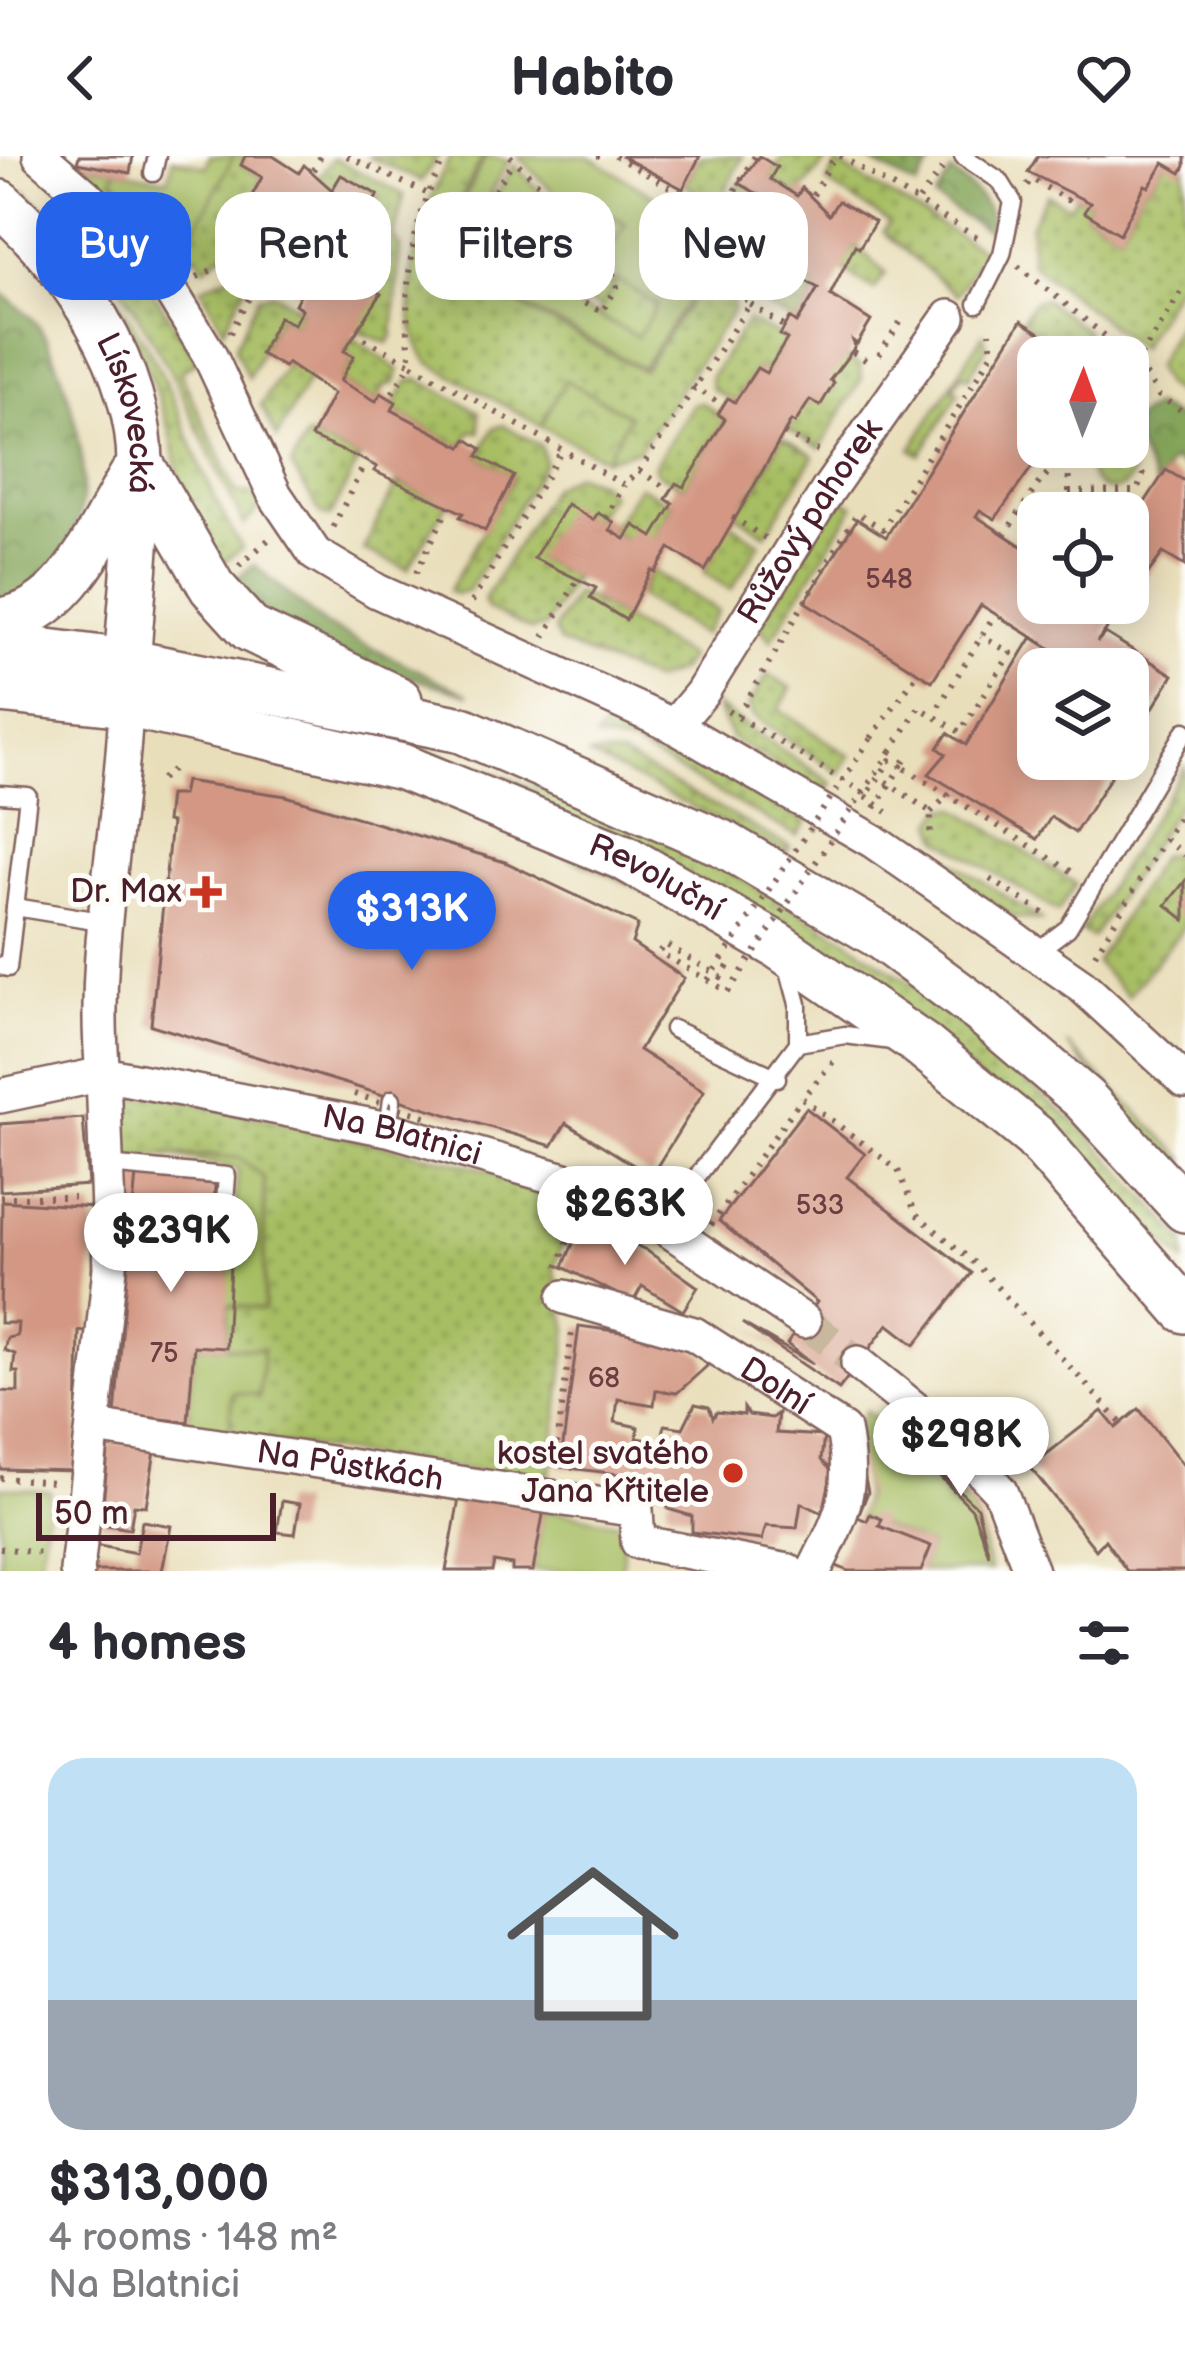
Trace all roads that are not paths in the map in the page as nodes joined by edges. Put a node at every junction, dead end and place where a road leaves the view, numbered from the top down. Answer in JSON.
{"nodes":[{"id":1,"x":40,"y":156,"type":"edge"},
{"id":2,"x":963,"y":156,"type":"edge"},
{"id":3,"x":0,"y":203,"type":"edge"},
{"id":4,"x":963,"y":310,"type":"joint"},
{"id":5,"x":140,"y":463,"type":"junction"},
{"id":6,"x":0,"y":621,"type":"edge"},
{"id":7,"x":0,"y":646,"type":"edge"},
{"id":8,"x":127,"y":683,"type":"junction"},
{"id":9,"x":0,"y":690,"type":"edge"},
{"id":10,"x":674,"y":726,"type":"junction"},
{"id":11,"x":461,"y":730,"type":"junction"},
{"id":12,"x":1185,"y":731,"type":"edge"},
{"id":13,"x":0,"y":794,"type":"edge"},
{"id":14,"x":15,"y":907,"type":"junction"},
{"id":15,"x":107,"y":922,"type":"junction"},
{"id":16,"x":777,"y":945,"type":"junction"},
{"id":17,"x":1036,"y":952,"type":"junction"},
{"id":18,"x":0,"y":966,"type":"edge"},
{"id":19,"x":674,"y":1029,"type":"dead end"},
{"id":20,"x":798,"y":1043,"type":"junction"},
{"id":21,"x":922,"y":1046,"type":"junction"},
{"id":22,"x":104,"y":1074,"type":"junction"},
{"id":23,"x":777,"y":1078,"type":"junction"},
{"id":24,"x":1185,"y":1082,"type":"edge"},
{"id":25,"x":0,"y":1096,"type":"edge"},
{"id":26,"x":107,"y":1181,"type":"junction"},
{"id":27,"x":683,"y":1195,"type":"dead end"},
{"id":28,"x":1185,"y":1208,"type":"edge"},
{"id":29,"x":224,"y":1215,"type":"dead end"},
{"id":30,"x":565,"y":1297,"type":"dead end"},
{"id":31,"x":1185,"y":1310,"type":"edge"},
{"id":32,"x":804,"y":1321,"type":"tunnel mouth"},
{"id":33,"x":858,"y":1363,"type":"tunnel mouth"},
{"id":34,"x":95,"y":1427,"type":"junction"},
{"id":35,"x":635,"y":1556,"type":"edge"},
{"id":36,"x":77,"y":1571,"type":"edge"},
{"id":37,"x":788,"y":1571,"type":"edge"},
{"id":38,"x":814,"y":1571,"type":"edge"},
{"id":39,"x":1031,"y":1571,"type":"edge"}],
"edges":[{"from":1,"to":10,"type":"street"},
{"from":2,"to":4,"type":"lane"},
{"from":3,"to":5,"type":"main road","name":"Lískovecká"},
{"from":4,"to":10,"type":"street","name":"Růžový pahorek"},
{"from":5,"to":6,"type":"main road"},
{"from":5,"to":8,"type":"main road","name":"Lískovecká"},
{"from":5,"to":11,"type":"main road"},
{"from":7,"to":8,"type":"main road","name":"Revoluční"},
{"from":8,"to":9,"type":"main road","name":"Revoluční"},
{"from":8,"to":11,"type":"main road","name":"Revoluční"},
{"from":8,"to":15,"type":"street"},
{"from":8,"to":16,"type":"main road","name":"Revoluční"},
{"from":10,"to":17,"type":"street"},
{"from":11,"to":28,"type":"main road","name":"Revoluční"},
{"from":12,"to":17,"type":"lane"},
{"from":13,"to":14,"type":"lane"},
{"from":14,"to":15,"type":"lane"},
{"from":14,"to":18,"type":"lane"},
{"from":15,"to":22,"type":"street"},
{"from":16,"to":20,"type":"lane"},
{"from":16,"to":21,"type":"main road","name":"Revoluční"},
{"from":17,"to":24,"type":"street"},
{"from":19,"to":23,"type":"lane"},
{"from":20,"to":21,"type":"lane"},
{"from":20,"to":23,"type":"lane"},
{"from":21,"to":31,"type":"main road","name":"Revoluční"},
{"from":22,"to":25,"type":"street"},
{"from":22,"to":26,"type":"street"},
{"from":22,"to":32,"type":"street","name":"Na Blatnici"},
{"from":23,"to":27,"type":"lane"},
{"from":26,"to":29,"type":"lane"},
{"from":26,"to":34,"type":"street"},
{"from":30,"to":38,"type":"street","name":"Dolní"},
{"from":33,"to":39,"type":"street"},
{"from":34,"to":35,"type":"street","name":"Na Půstkách"},
{"from":34,"to":36,"type":"street"},
{"from":35,"to":37,"type":"street","name":"Na Půstkách"}]}
